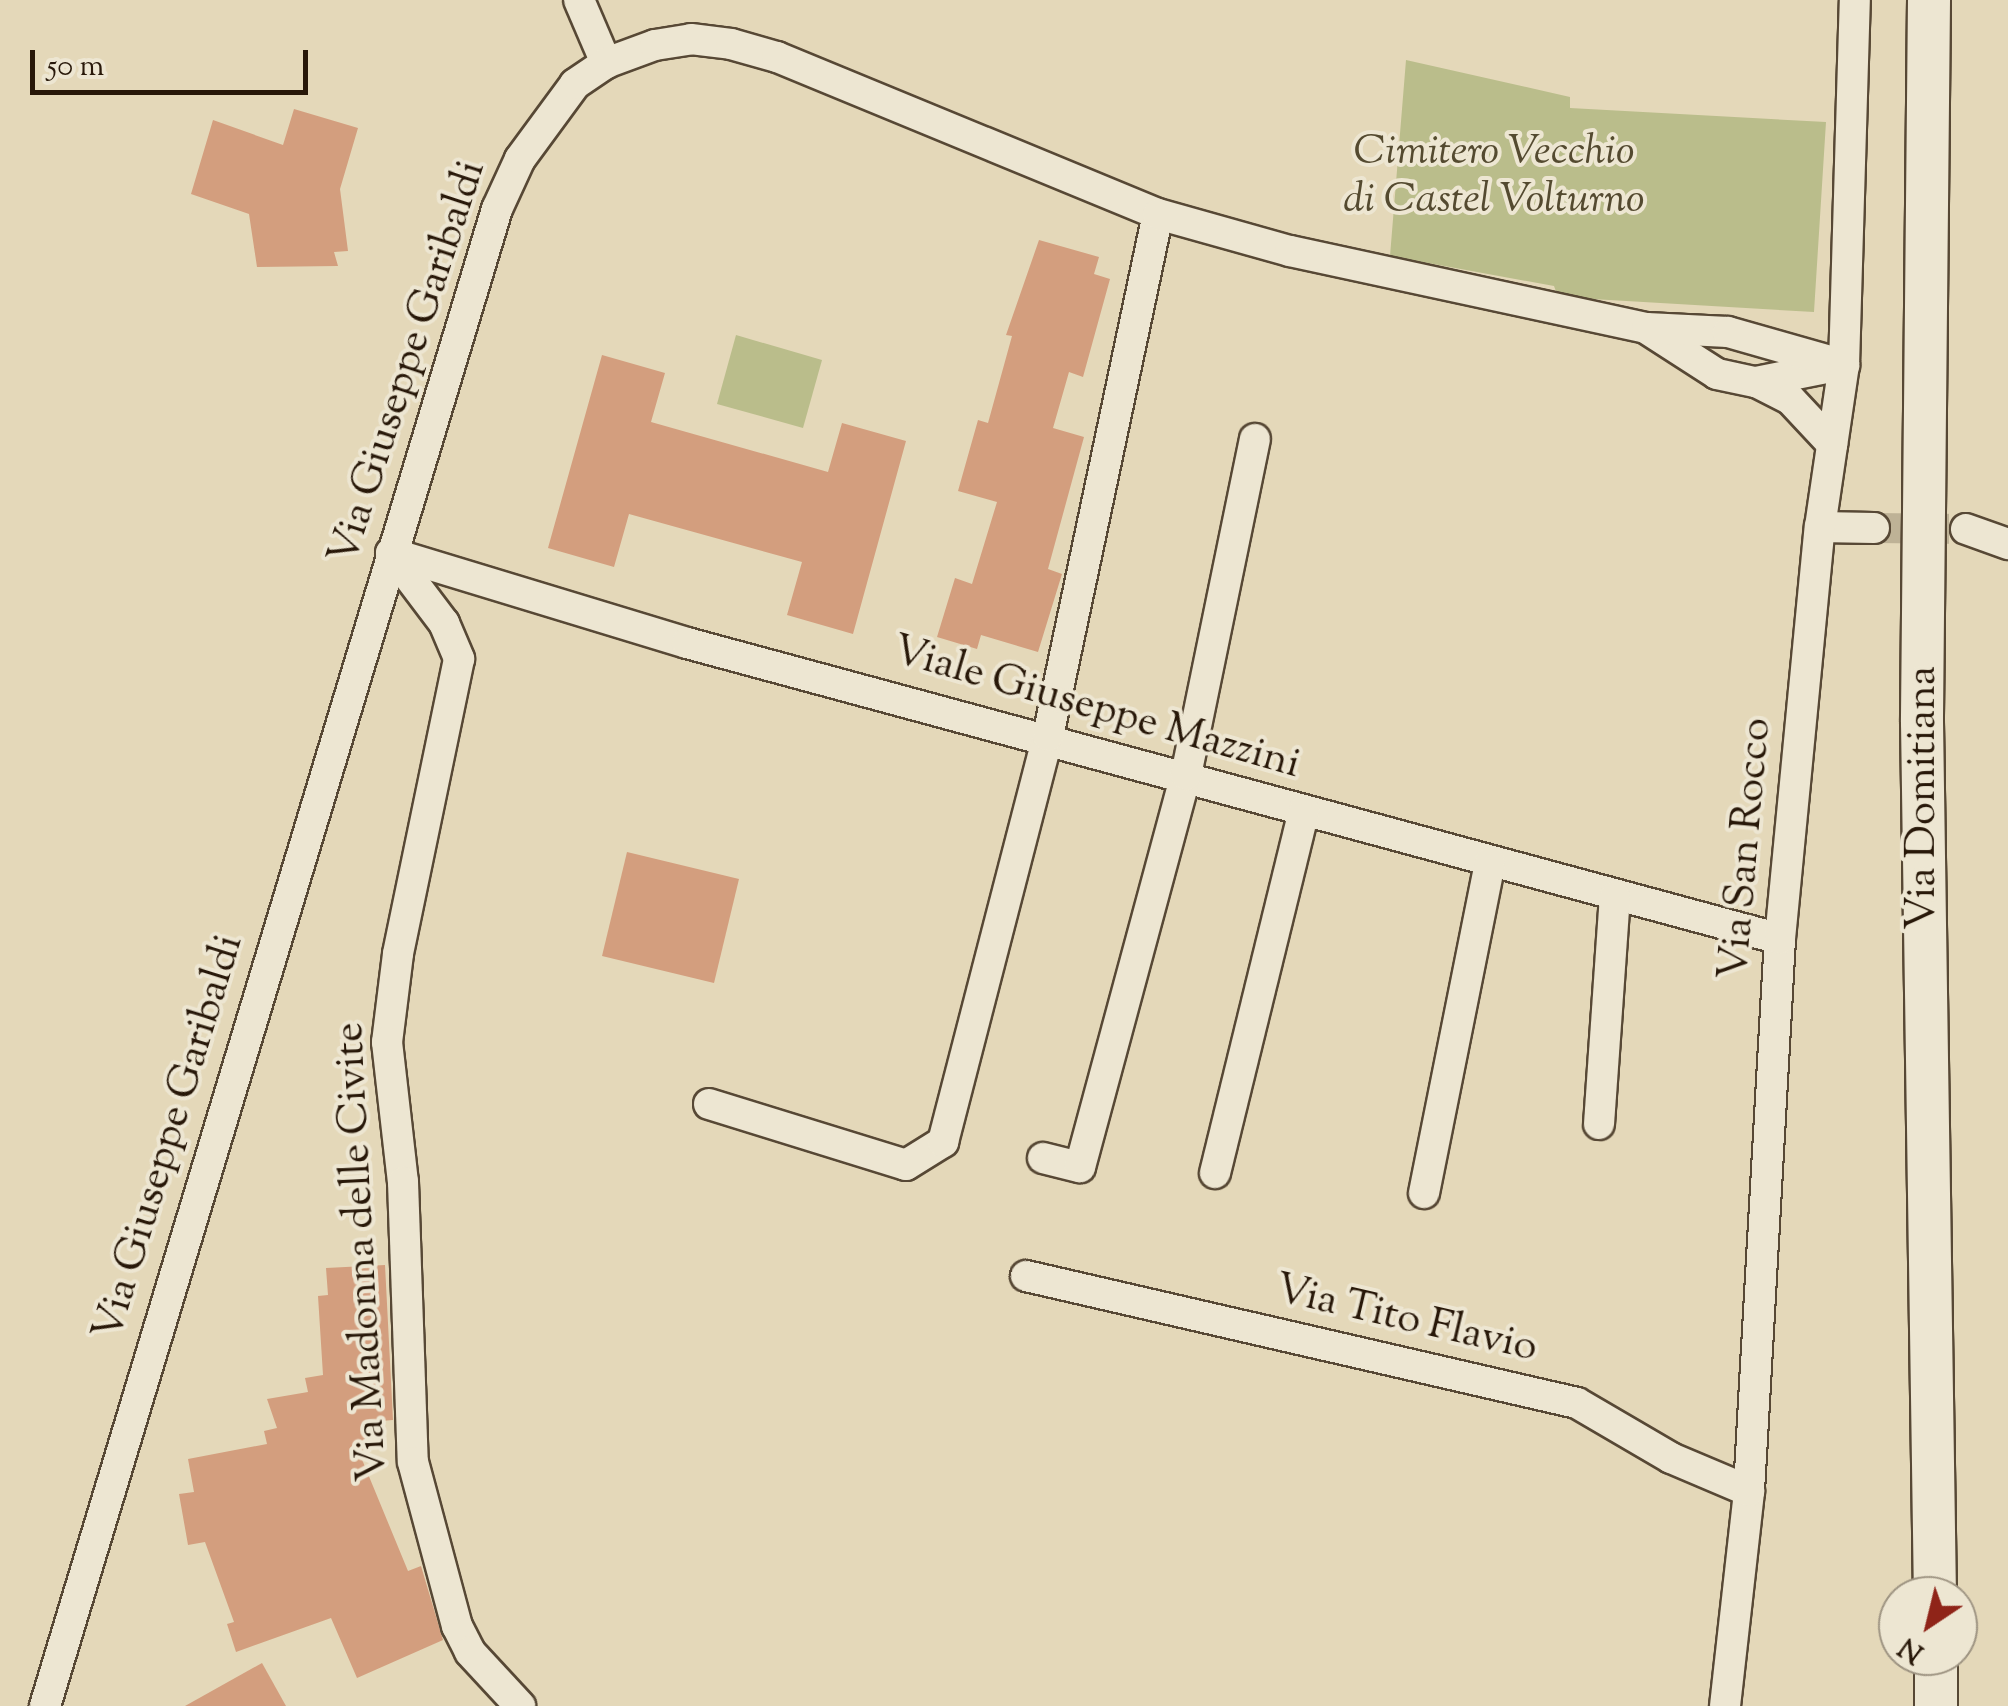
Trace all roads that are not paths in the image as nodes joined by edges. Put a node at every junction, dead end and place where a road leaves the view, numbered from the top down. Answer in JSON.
{"nodes":[{"id":1,"x":580,"y":0,"type":"edge"},
{"id":2,"x":1856,"y":0,"type":"edge"},
{"id":3,"x":1929,"y":0,"type":"edge"},
{"id":4,"x":606,"y":63,"type":"junction"},
{"id":5,"x":1158,"y":214,"type":"junction"},
{"id":6,"x":1646,"y":328,"type":"junction"},
{"id":7,"x":1844,"y":364,"type":"junction"},
{"id":8,"x":1756,"y":382,"type":"junction"},
{"id":9,"x":1255,"y":438,"type":"dead end"},
{"id":10,"x":1832,"y":444,"type":"junction"},
{"id":11,"x":1820,"y":527,"type":"junction"},
{"id":12,"x":1874,"y":528,"type":"tunnel mouth"},
{"id":13,"x":1966,"y":529,"type":"tunnel mouth"},
{"id":14,"x":2008,"y":544,"type":"edge"},
{"id":15,"x":391,"y":554,"type":"junction"},
{"id":16,"x":1048,"y":736,"type":"junction"},
{"id":17,"x":1186,"y":776,"type":"junction"},
{"id":18,"x":1304,"y":811,"type":"junction"},
{"id":19,"x":1490,"y":863,"type":"junction"},
{"id":20,"x":1615,"y":897,"type":"junction"},
{"id":21,"x":1780,"y":940,"type":"junction"},
{"id":22,"x":709,"y":1104,"type":"dead end"},
{"id":23,"x":1599,"y":1124,"type":"dead end"},
{"id":24,"x":1043,"y":1158,"type":"dead end"},
{"id":25,"x":1215,"y":1173,"type":"dead end"},
{"id":26,"x":1424,"y":1193,"type":"dead end"},
{"id":27,"x":1026,"y":1276,"type":"dead end"},
{"id":28,"x":1749,"y":1491,"type":"junction"},
{"id":29,"x":1935,"y":1576,"type":"edge"},
{"id":30,"x":1936,"y":1676,"type":"edge"},
{"id":31,"x":45,"y":1706,"type":"edge"},
{"id":32,"x":520,"y":1706,"type":"edge"},
{"id":33,"x":1725,"y":1706,"type":"edge"},
{"id":34,"x":1936,"y":1706,"type":"edge"}],
"edges":[{"from":1,"to":4,"type":"street"},
{"from":2,"to":7,"type":"street","name":"Via San Rocco"},
{"from":3,"to":29,"type":"street","name":"Via Domitiana"},
{"from":4,"to":5,"type":"street","name":"Via Giuseppe Garibaldi"},
{"from":4,"to":15,"type":"street","name":"Via Giuseppe Garibaldi"},
{"from":5,"to":6,"type":"street","name":"Via Giuseppe Garibaldi"},
{"from":5,"to":16,"type":"street"},
{"from":6,"to":7,"type":"street","name":"Via Giuseppe Garibaldi"},
{"from":6,"to":8,"type":"street","name":"Via Giuseppe Garibaldi"},
{"from":7,"to":8,"type":"street","name":"Via Giuseppe Garibaldi"},
{"from":7,"to":10,"type":"street","name":"Via San Rocco"},
{"from":8,"to":10,"type":"street","name":"Via Giuseppe Garibaldi"},
{"from":9,"to":17,"type":"street"},
{"from":10,"to":11,"type":"street","name":"Via San Rocco"},
{"from":11,"to":12,"type":"street"},
{"from":11,"to":21,"type":"street","name":"Via San Rocco"},
{"from":13,"to":14,"type":"street"},
{"from":15,"to":16,"type":"street","name":"Viale Giuseppe Mazzini"},
{"from":15,"to":31,"type":"street","name":"Via Giuseppe Garibaldi"},
{"from":15,"to":32,"type":"street","name":"Via Madonna delle Civite"},
{"from":16,"to":17,"type":"street","name":"Viale Giuseppe Mazzini"},
{"from":16,"to":22,"type":"street"},
{"from":17,"to":18,"type":"street","name":"Viale Giuseppe Mazzini"},
{"from":17,"to":24,"type":"street"},
{"from":18,"to":19,"type":"street","name":"Viale Giuseppe Mazzini"},
{"from":18,"to":25,"type":"street"},
{"from":19,"to":20,"type":"street","name":"Viale Giuseppe Mazzini"},
{"from":19,"to":26,"type":"street"},
{"from":20,"to":21,"type":"street","name":"Viale Giuseppe Mazzini"},
{"from":20,"to":23,"type":"street"},
{"from":21,"to":28,"type":"street","name":"Via San Rocco"},
{"from":27,"to":28,"type":"street","name":"Via Tito Flavio"},
{"from":28,"to":33,"type":"street","name":"Via San Rocco"},
{"from":30,"to":34,"type":"street"}]}
